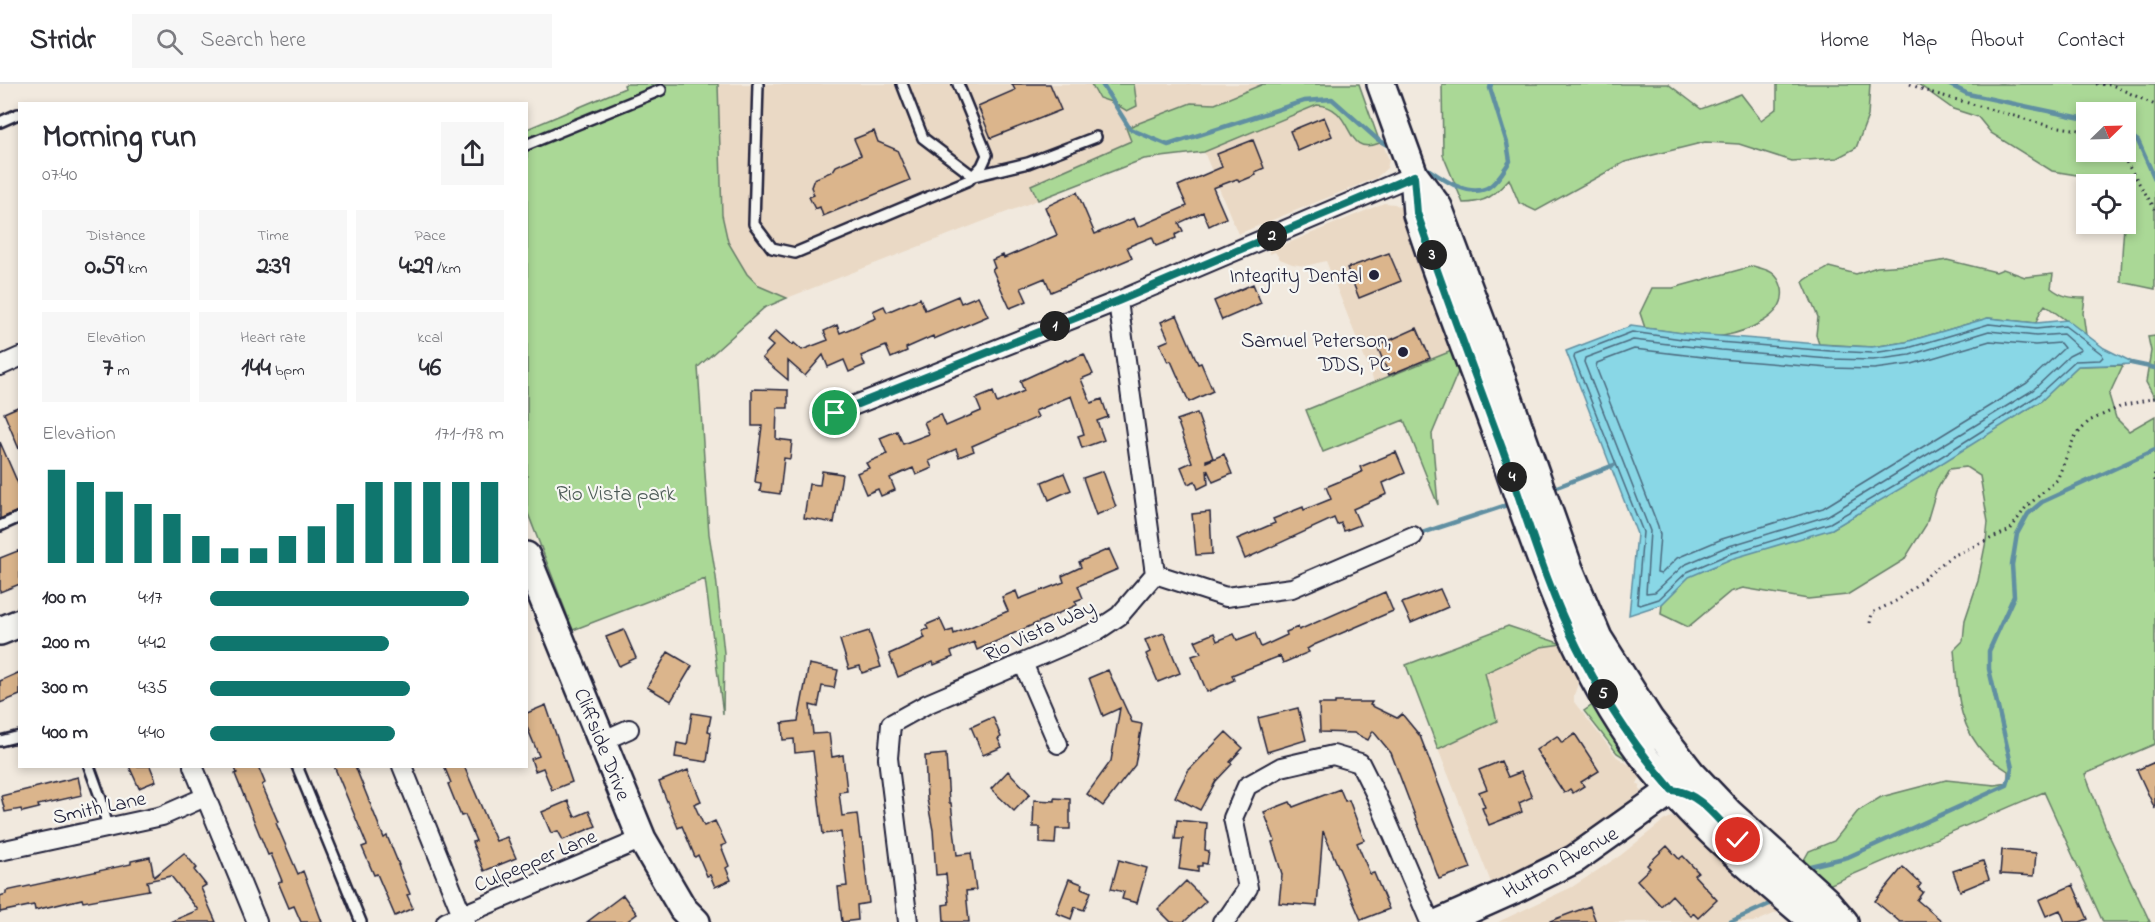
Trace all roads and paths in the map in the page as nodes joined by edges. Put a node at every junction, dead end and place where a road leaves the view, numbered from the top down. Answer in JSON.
{"nodes":[{"id":1,"x":758,"y":84,"type":"edge"},
{"id":2,"x":902,"y":84,"type":"edge"},
{"id":3,"x":958,"y":84,"type":"edge"},
{"id":4,"x":1381,"y":84,"type":"edge"},
{"id":5,"x":1910,"y":84,"type":"edge"},
{"id":6,"x":2096,"y":84,"type":"edge"},
{"id":7,"x":661,"y":90,"type":"dead end"},
{"id":8,"x":2155,"y":105,"type":"edge"},
{"id":9,"x":18,"y":114,"type":"edge"},
{"id":10,"x":0,"y":122,"type":"edge"},
{"id":11,"x":2076,"y":130,"type":"edge"},
{"id":12,"x":1096,"y":137,"type":"dead end"},
{"id":13,"x":528,"y":144,"type":"edge"},
{"id":14,"x":2126,"y":162,"type":"edge"},
{"id":15,"x":973,"y":176,"type":"junction"},
{"id":16,"x":1414,"y":176,"type":"junction"},
{"id":17,"x":2155,"y":209,"type":"edge"},
{"id":18,"x":1118,"y":301,"type":"junction"},
{"id":19,"x":18,"y":358,"type":"edge"},
{"id":20,"x":0,"y":366,"type":"edge"},
{"id":21,"x":2155,"y":398,"type":"edge"},
{"id":22,"x":835,"y":413,"type":"dead end"},
{"id":23,"x":2155,"y":474,"type":"edge"},
{"id":24,"x":2155,"y":483,"type":"edge"},
{"id":25,"x":18,"y":519,"type":"edge"},
{"id":26,"x":0,"y":525,"type":"edge"},
{"id":27,"x":1413,"y":536,"type":"dead end"},
{"id":28,"x":528,"y":561,"type":"edge"},
{"id":29,"x":1155,"y":574,"type":"junction"},
{"id":30,"x":1870,"y":623,"type":"dead end"},
{"id":31,"x":18,"y":624,"type":"edge"},
{"id":32,"x":0,"y":631,"type":"edge"},
{"id":33,"x":1023,"y":663,"type":"junction"},
{"id":34,"x":629,"y":729,"type":"dead end"},
{"id":35,"x":18,"y":736,"type":"edge"},
{"id":36,"x":0,"y":741,"type":"edge"},
{"id":37,"x":602,"y":741,"type":"junction"},
{"id":38,"x":1058,"y":744,"type":"dead end"},
{"id":39,"x":1673,"y":752,"type":"junction"},
{"id":40,"x":90,"y":768,"type":"edge"},
{"id":41,"x":193,"y":768,"type":"edge"},
{"id":42,"x":298,"y":768,"type":"edge"},
{"id":43,"x":403,"y":768,"type":"edge"},
{"id":44,"x":1672,"y":790,"type":"junction"},
{"id":45,"x":205,"y":797,"type":"junction"},
{"id":46,"x":108,"y":829,"type":"junction"},
{"id":47,"x":642,"y":839,"type":"junction"},
{"id":48,"x":0,"y":851,"type":"edge"},
{"id":49,"x":1800,"y":877,"type":"junction"},
{"id":50,"x":458,"y":920,"type":"edge"},
{"id":51,"x":257,"y":922,"type":"edge"},
{"id":52,"x":361,"y":922,"type":"edge"},
{"id":53,"x":696,"y":922,"type":"edge"},
{"id":54,"x":908,"y":922,"type":"edge"},
{"id":55,"x":1222,"y":922,"type":"edge"},
{"id":56,"x":1430,"y":922,"type":"edge"},
{"id":57,"x":1441,"y":922,"type":"edge"},
{"id":58,"x":1814,"y":922,"type":"edge"},
{"id":59,"x":1844,"y":922,"type":"edge"}],
"edges":[{"from":1,"to":15,"type":"lane"},
{"from":2,"to":15,"type":"lane"},
{"from":3,"to":15,"type":"lane"},
{"from":4,"to":16,"type":"main road"},
{"from":5,"to":11,"type":"path"},
{"from":6,"to":8,"type":"path"},
{"from":7,"to":13,"type":"lane"},
{"from":9,"to":10,"type":"lane"},
{"from":12,"to":15,"type":"lane"},
{"from":14,"to":17,"type":"path"},
{"from":16,"to":18,"type":"street"},
{"from":16,"to":39,"type":"main road"},
{"from":16,"to":44,"type":"main road"},
{"from":18,"to":22,"type":"street"},
{"from":18,"to":29,"type":"street"},
{"from":19,"to":20,"type":"street"},
{"from":21,"to":30,"type":"path"},
{"from":23,"to":24,"type":"path"},
{"from":25,"to":26,"type":"lane"},
{"from":27,"to":29,"type":"street"},
{"from":28,"to":37,"type":"main road","name":"Cliffside Drive"},
{"from":29,"to":33,"type":"street","name":"Rio Vista Way"},
{"from":31,"to":32,"type":"main road"},
{"from":33,"to":38,"type":"street"},
{"from":33,"to":54,"type":"street","name":"Rio Vista Way"},
{"from":34,"to":37,"type":"street"},
{"from":35,"to":36,"type":"lane"},
{"from":37,"to":47,"type":"main road","name":"Cliffside Drive"},
{"from":39,"to":44,"type":"main road"},
{"from":39,"to":49,"type":"main road"},
{"from":40,"to":46,"type":"lane"},
{"from":41,"to":45,"type":"street"},
{"from":42,"to":52,"type":"lane"},
{"from":43,"to":50,"type":"street"},
{"from":44,"to":49,"type":"main road"},
{"from":44,"to":57,"type":"main road","name":"Hutton Avenue"},
{"from":44,"to":58,"type":"main road"},
{"from":45,"to":46,"type":"street","name":"Smith Lane"},
{"from":45,"to":51,"type":"street"},
{"from":46,"to":48,"type":"street","name":"Smith Lane"},
{"from":47,"to":50,"type":"street","name":"Culpepper Lane"},
{"from":47,"to":53,"type":"main road","name":"Cliffside Drive"},
{"from":49,"to":59,"type":"main road"},
{"from":55,"to":56,"type":"street"}]}
